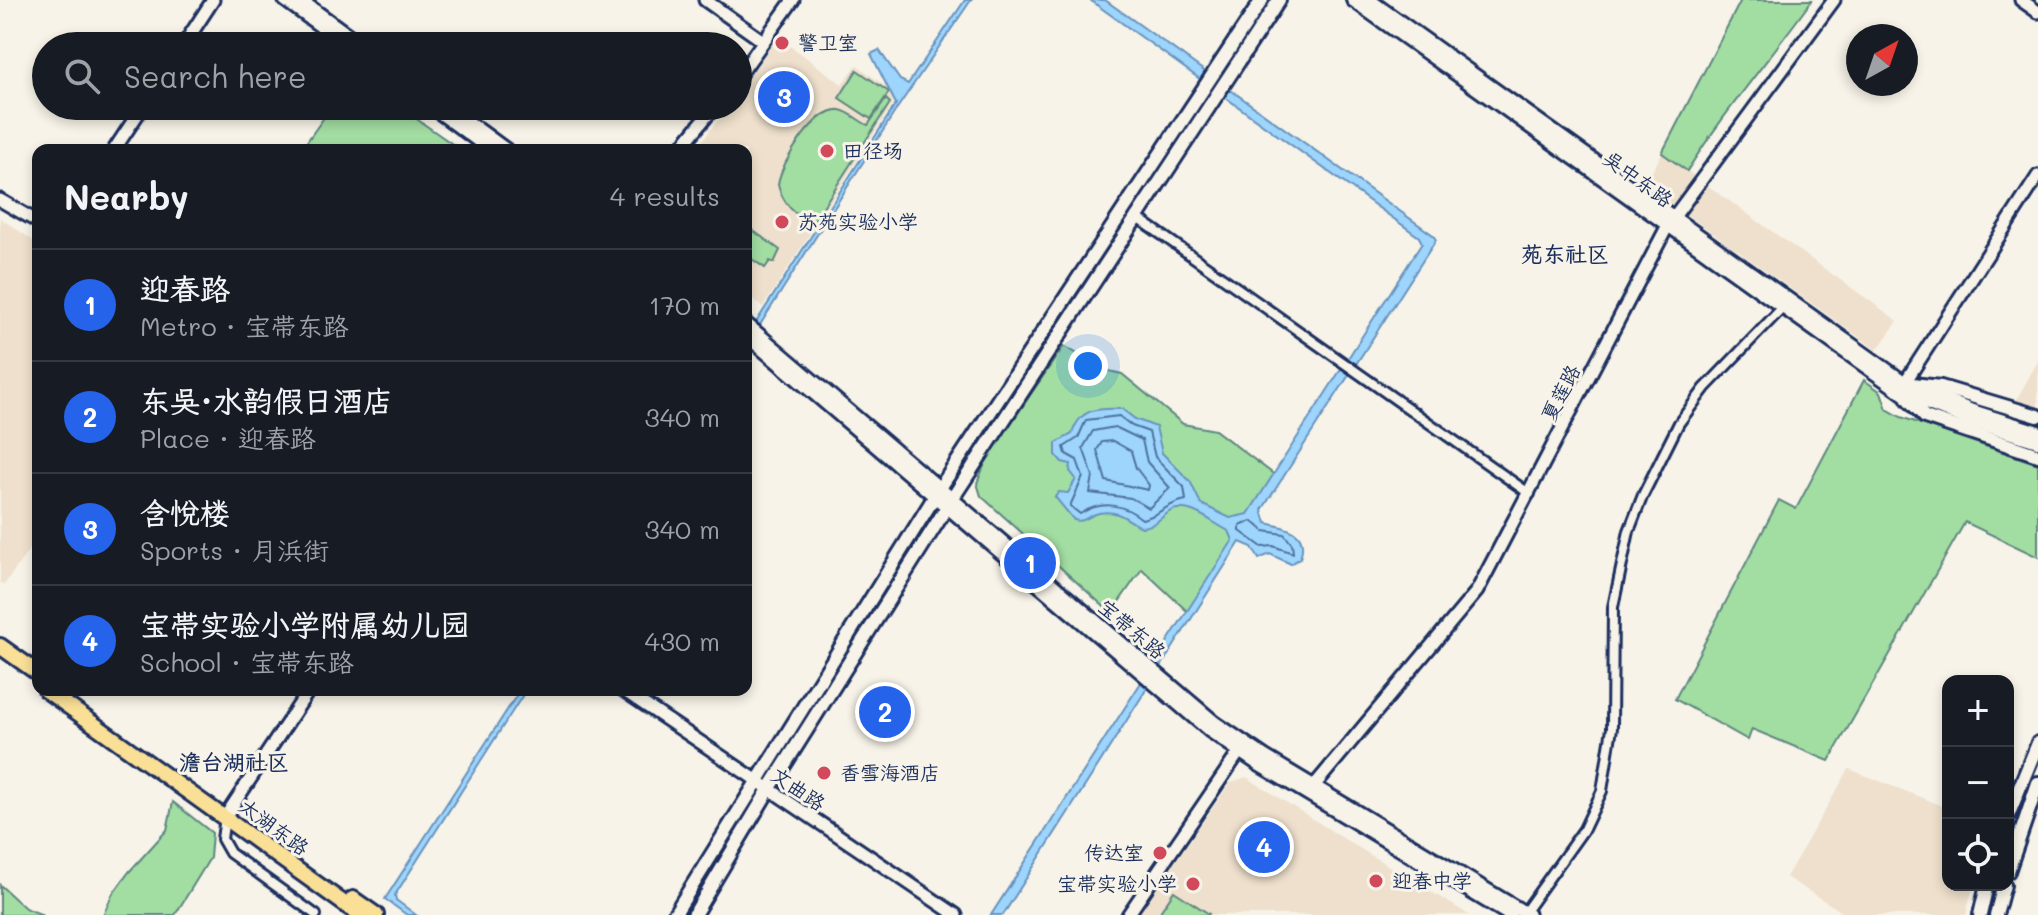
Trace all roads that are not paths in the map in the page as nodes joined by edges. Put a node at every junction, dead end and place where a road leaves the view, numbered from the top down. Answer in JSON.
{"nodes":[{"id":1,"x":213,"y":0,"type":"edge"},
{"id":2,"x":285,"y":0,"type":"edge"},
{"id":3,"x":300,"y":0,"type":"edge"},
{"id":4,"x":705,"y":0,"type":"edge"},
{"id":5,"x":793,"y":0,"type":"edge"},
{"id":6,"x":1262,"y":0,"type":"edge"},
{"id":7,"x":1279,"y":0,"type":"edge"},
{"id":8,"x":1353,"y":0,"type":"edge"},
{"id":9,"x":1369,"y":0,"type":"edge"},
{"id":10,"x":1834,"y":0,"type":"edge"},
{"id":11,"x":2021,"y":0,"type":"edge"},
{"id":12,"x":2038,"y":12,"type":"edge"},
{"id":13,"x":192,"y":32,"type":"edge"},
{"id":14,"x":329,"y":32,"type":"edge"},
{"id":15,"x":344,"y":32,"type":"edge"},
{"id":16,"x":750,"y":32,"type":"edge"},
{"id":17,"x":752,"y":33,"type":"edge"},
{"id":18,"x":763,"y":41,"type":"junction"},
{"id":19,"x":752,"y":57,"type":"edge"},
{"id":20,"x":1215,"y":82,"type":"junction"},
{"id":21,"x":134,"y":120,"type":"edge"},
{"id":22,"x":450,"y":120,"type":"edge"},
{"id":23,"x":465,"y":120,"type":"edge"},
{"id":24,"x":704,"y":120,"type":"edge"},
{"id":25,"x":118,"y":144,"type":"edge"},
{"id":26,"x":483,"y":144,"type":"edge"},
{"id":27,"x":498,"y":144,"type":"edge"},
{"id":28,"x":684,"y":144,"type":"edge"},
{"id":29,"x":2038,"y":176,"type":"edge"},
{"id":30,"x":0,"y":200,"type":"edge"},
{"id":31,"x":1135,"y":216,"type":"junction"},
{"id":32,"x":32,"y":219,"type":"edge"},
{"id":33,"x":1670,"y":222,"type":"junction"},
{"id":34,"x":1783,"y":307,"type":"junction"},
{"id":35,"x":752,"y":333,"type":"edge"},
{"id":36,"x":1902,"y":387,"type":"junction"},
{"id":37,"x":2038,"y":416,"type":"edge"},
{"id":38,"x":2036,"y":436,"type":"edge"},
{"id":39,"x":2038,"y":455,"type":"edge"},
{"id":40,"x":938,"y":492,"type":"junction"},
{"id":41,"x":1530,"y":494,"type":"junction"},
{"id":42,"x":950,"y":503,"type":"junction"},
{"id":43,"x":0,"y":646,"type":"edge"},
{"id":44,"x":0,"y":658,"type":"edge"},
{"id":45,"x":32,"y":669,"type":"edge"},
{"id":46,"x":32,"y":681,"type":"edge"},
{"id":47,"x":55,"y":696,"type":"edge"},
{"id":48,"x":71,"y":696,"type":"edge"},
{"id":49,"x":305,"y":696,"type":"edge"},
{"id":50,"x":632,"y":696,"type":"edge"},
{"id":51,"x":2038,"y":743,"type":"edge"},
{"id":52,"x":1242,"y":748,"type":"junction"},
{"id":53,"x":755,"y":782,"type":"junction"},
{"id":54,"x":2038,"y":783,"type":"edge"},
{"id":55,"x":1310,"y":790,"type":"junction"},
{"id":56,"x":768,"y":791,"type":"junction"},
{"id":57,"x":2014,"y":801,"type":"edge"},
{"id":58,"x":228,"y":813,"type":"junction"},
{"id":59,"x":2014,"y":853,"type":"edge"},
{"id":60,"x":1986,"y":891,"type":"edge"},
{"id":61,"x":2002,"y":891,"type":"edge"},
{"id":62,"x":1526,"y":914,"type":"edge"},
{"id":63,"x":316,"y":915,"type":"edge"},
{"id":64,"x":360,"y":915,"type":"edge"},
{"id":65,"x":376,"y":915,"type":"edge"},
{"id":66,"x":674,"y":915,"type":"edge"},
{"id":67,"x":694,"y":915,"type":"edge"},
{"id":68,"x":956,"y":915,"type":"edge"},
{"id":69,"x":1128,"y":915,"type":"edge"},
{"id":70,"x":1510,"y":915,"type":"edge"},
{"id":71,"x":1980,"y":915,"type":"edge"},
{"id":72,"x":1996,"y":915,"type":"edge"}],
"edges":[{"from":1,"to":13,"type":"street"},
{"from":2,"to":14,"type":"main road"},
{"from":3,"to":15,"type":"main road"},
{"from":4,"to":16,"type":"street"},
{"from":5,"to":18,"type":"street"},
{"from":6,"to":20,"type":"main road"},
{"from":7,"to":20,"type":"main road"},
{"from":8,"to":33,"type":"main road","name":"吴中东路"},
{"from":9,"to":33,"type":"main road","name":"吴中东路"},
{"from":10,"to":33,"type":"street","name":"夏莲路"},
{"from":11,"to":12,"type":"street"},
{"from":17,"to":18,"type":"street"},
{"from":18,"to":19,"type":"street"},
{"from":20,"to":31,"type":"main road"},
{"from":20,"to":40,"type":"main road"},
{"from":21,"to":25,"type":"street"},
{"from":22,"to":26,"type":"main road"},
{"from":23,"to":27,"type":"main road"},
{"from":24,"to":28,"type":"street"},
{"from":29,"to":36,"type":"street"},
{"from":30,"to":32,"type":"street"},
{"from":31,"to":41,"type":"street"},
{"from":31,"to":42,"type":"main road"},
{"from":33,"to":34,"type":"main road","name":"吴中东路"},
{"from":33,"to":36,"type":"main road","name":"吴中东路"},
{"from":33,"to":41,"type":"street","name":"夏莲路"},
{"from":34,"to":36,"type":"main road","name":"吴中东路"},
{"from":34,"to":62,"type":"street"},
{"from":35,"to":40,"type":"main road","name":"宝带东路"},
{"from":36,"to":37,"type":"main road"},
{"from":36,"to":38,"type":"main road"},
{"from":36,"to":39,"type":"main road"},
{"from":40,"to":42,"type":"main road","name":"宝带东路"},
{"from":40,"to":53,"type":"main road"},
{"from":41,"to":55,"type":"street","name":"夏莲路"},
{"from":42,"to":52,"type":"main road","name":"宝带东路"},
{"from":42,"to":56,"type":"main road"},
{"from":43,"to":45,"type":"main road"},
{"from":44,"to":46,"type":"main road"},
{"from":47,"to":58,"type":"main road","name":"太湖东路"},
{"from":48,"to":58,"type":"main road","name":"太湖东路"},
{"from":49,"to":58,"type":"street"},
{"from":50,"to":53,"type":"street","name":"文曲路"},
{"from":51,"to":57,"type":"main road"},
{"from":52,"to":55,"type":"main road","name":"宝带东路"},
{"from":52,"to":69,"type":"street"},
{"from":53,"to":56,"type":"street","name":"文曲路"},
{"from":53,"to":66,"type":"main road"},
{"from":54,"to":59,"type":"main road"},
{"from":55,"to":62,"type":"main road","name":"宝带东路"},
{"from":55,"to":70,"type":"main road","name":"宝带东路"},
{"from":56,"to":67,"type":"main road"},
{"from":56,"to":68,"type":"street","name":"文曲路"},
{"from":58,"to":63,"type":"street"},
{"from":58,"to":64,"type":"main road","name":"太湖东路"},
{"from":58,"to":65,"type":"main road","name":"太湖东路"},
{"from":60,"to":71,"type":"main road"},
{"from":61,"to":72,"type":"main road"}]}
